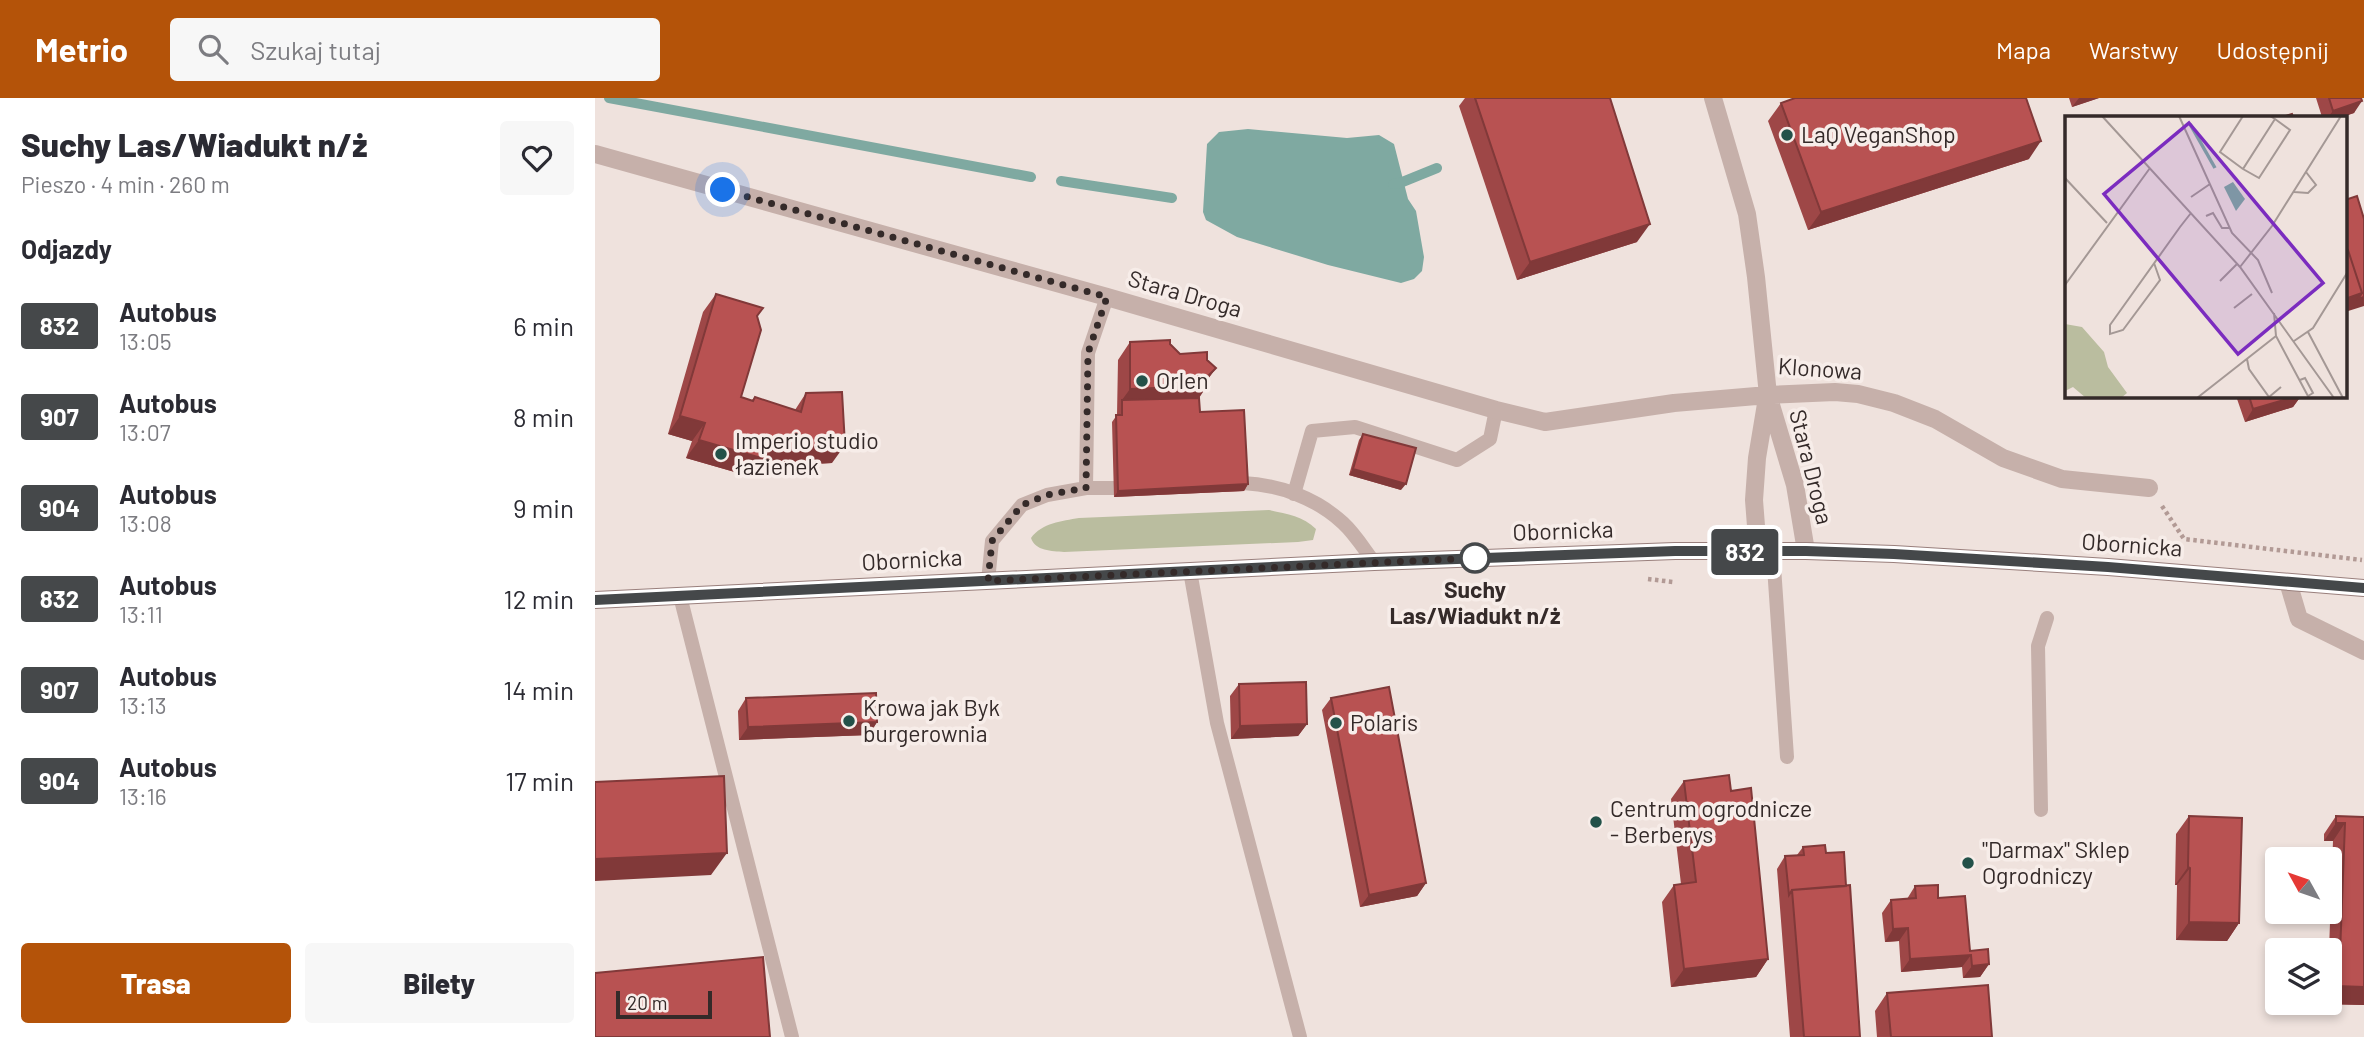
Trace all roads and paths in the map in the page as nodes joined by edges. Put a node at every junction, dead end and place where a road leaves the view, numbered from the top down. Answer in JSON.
{"nodes":[{"id":1,"x":1713,"y":98,"type":"edge"},
{"id":2,"x":595,"y":154,"type":"edge"},
{"id":3,"x":1107,"y":297,"type":"junction"},
{"id":4,"x":1768,"y":395,"type":"junction"},
{"id":5,"x":1496,"y":410,"type":"junction"},
{"id":6,"x":1243,"y":483,"type":"edge"},
{"id":7,"x":1086,"y":488,"type":"junction"},
{"id":8,"x":1114,"y":488,"type":"dead end"},
{"id":9,"x":2149,"y":488,"type":"joint"},
{"id":10,"x":1294,"y":494,"type":"junction"},
{"id":11,"x":1806,"y":551,"type":"junction"},
{"id":12,"x":1765,"y":552,"type":"junction"},
{"id":13,"x":2364,"y":560,"type":"edge"},
{"id":14,"x":1374,"y":562,"type":"junction"},
{"id":15,"x":1189,"y":571,"type":"junction"},
{"id":16,"x":988,"y":581,"type":"junction"},
{"id":17,"x":2288,"y":582,"type":"junction"},
{"id":18,"x":2364,"y":588,"type":"edge"},
{"id":19,"x":680,"y":596,"type":"junction"},
{"id":20,"x":595,"y":600,"type":"edge"},
{"id":21,"x":2047,"y":618,"type":"dead end"},
{"id":22,"x":2364,"y":651,"type":"edge"},
{"id":23,"x":1787,"y":757,"type":"dead end"},
{"id":24,"x":2041,"y":810,"type":"dead end"},
{"id":25,"x":792,"y":1037,"type":"edge"},
{"id":26,"x":1300,"y":1037,"type":"edge"}],
"edges":[{"from":1,"to":4,"type":"street","name":"Klonowa"},
{"from":2,"to":3,"type":"street","name":"Stara Droga"},
{"from":3,"to":5,"type":"street","name":"Stara Droga"},
{"from":3,"to":7,"type":"lane"},
{"from":4,"to":5,"type":"street","name":"Stara Droga"},
{"from":4,"to":9,"type":"street","name":"Klonowa"},
{"from":4,"to":11,"type":"street","name":"Stara Droga"},
{"from":4,"to":12,"type":"street","name":"Stara Droga"},
{"from":5,"to":10,"type":"lane"},
{"from":6,"to":10,"type":"lane"},
{"from":7,"to":8,"type":"lane"},
{"from":7,"to":16,"type":"lane"},
{"from":9,"to":13,"type":"path"},
{"from":10,"to":14,"type":"lane"},
{"from":11,"to":12,"type":"main road","name":"Obornicka"},
{"from":11,"to":17,"type":"main road","name":"Obornicka"},
{"from":12,"to":14,"type":"main road","name":"Obornicka"},
{"from":12,"to":23,"type":"lane"},
{"from":14,"to":15,"type":"main road","name":"Obornicka"},
{"from":15,"to":16,"type":"main road","name":"Obornicka"},
{"from":15,"to":26,"type":"lane"},
{"from":16,"to":19,"type":"main road","name":"Obornicka"},
{"from":17,"to":18,"type":"main road","name":"Obornicka"},
{"from":17,"to":22,"type":"street"},
{"from":19,"to":20,"type":"main road","name":"Obornicka"},
{"from":19,"to":25,"type":"lane"},
{"from":21,"to":24,"type":"lane"}]}
